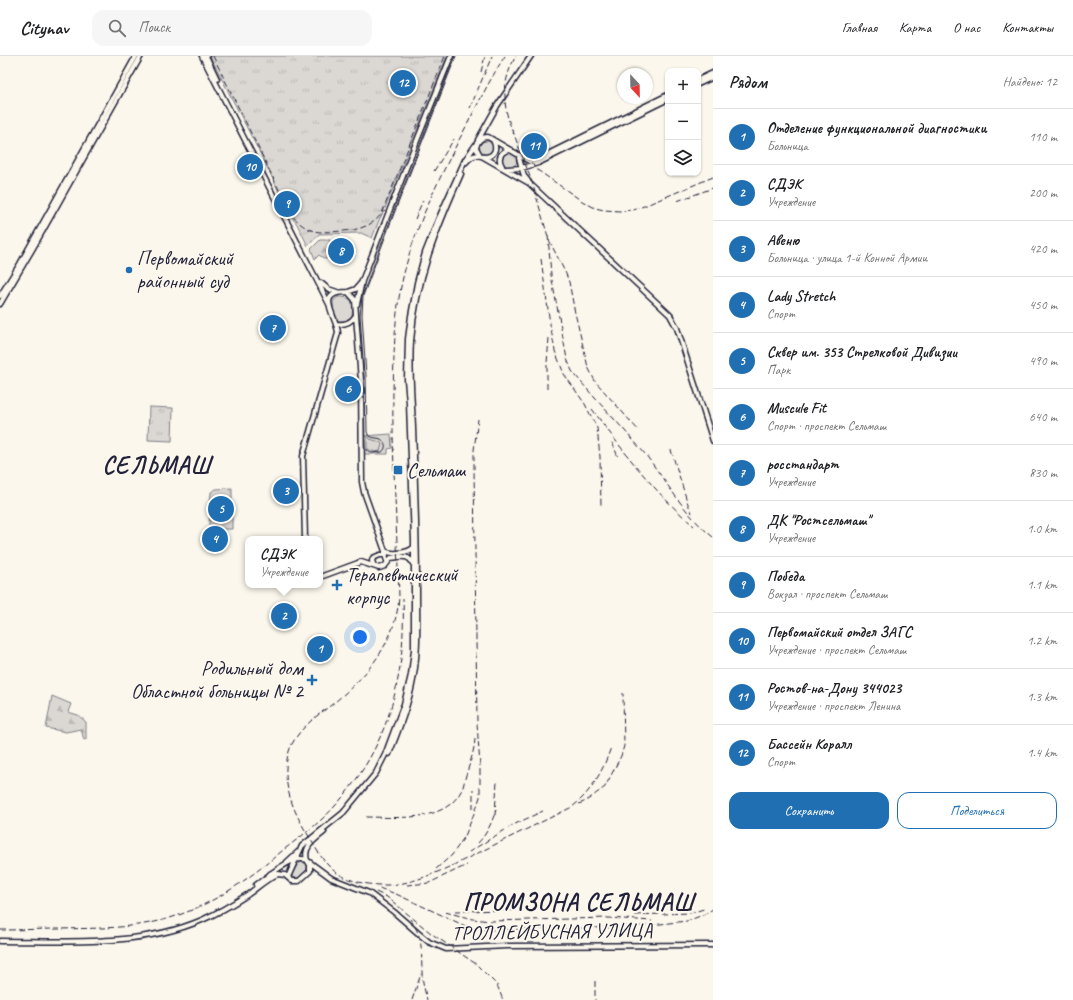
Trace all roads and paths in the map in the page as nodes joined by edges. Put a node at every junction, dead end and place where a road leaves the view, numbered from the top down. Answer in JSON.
{"nodes":[{"id":1,"x":136,"y":56,"type":"edge"},
{"id":2,"x":141,"y":56,"type":"edge"},
{"id":3,"x":202,"y":56,"type":"edge"},
{"id":4,"x":206,"y":56,"type":"edge"},
{"id":5,"x":451,"y":56,"type":"edge"},
{"id":6,"x":530,"y":56,"type":"edge"},
{"id":7,"x":713,"y":73,"type":"edge"},
{"id":8,"x":713,"y":77,"type":"edge"},
{"id":9,"x":701,"y":79,"type":"edge"},
{"id":10,"x":701,"y":83,"type":"edge"},
{"id":11,"x":665,"y":97,"type":"edge"},
{"id":12,"x":665,"y":100,"type":"edge"},
{"id":13,"x":485,"y":127,"type":"junction"},
{"id":14,"x":491,"y":138,"type":"junction"},
{"id":15,"x":477,"y":143,"type":"junction"},
{"id":16,"x":514,"y":152,"type":"junction"},
{"id":17,"x":482,"y":156,"type":"junction"},
{"id":18,"x":519,"y":158,"type":"junction"},
{"id":19,"x":467,"y":159,"type":"junction"},
{"id":20,"x":537,"y":162,"type":"junction"},
{"id":21,"x":504,"y":168,"type":"junction"},
{"id":22,"x":522,"y":168,"type":"junction"},
{"id":23,"x":513,"y":169,"type":"junction"},
{"id":24,"x":529,"y":183,"type":"junction"},
{"id":25,"x":362,"y":282,"type":"junction"},
{"id":26,"x":338,"y":292,"type":"junction"},
{"id":27,"x":348,"y":292,"type":"junction"},
{"id":28,"x":0,"y":296,"type":"edge"},
{"id":29,"x":0,"y":304,"type":"edge"},
{"id":30,"x":330,"y":306,"type":"junction"},
{"id":31,"x":356,"y":308,"type":"junction"},
{"id":32,"x":356,"y":314,"type":"junction"},
{"id":33,"x":336,"y":324,"type":"junction"},
{"id":34,"x":713,"y":441,"type":"edge"},
{"id":35,"x":305,"y":536,"type":"edge"},
{"id":36,"x":412,"y":552,"type":"junction"},
{"id":37,"x":387,"y":556,"type":"junction"},
{"id":38,"x":415,"y":565,"type":"junction"},
{"id":39,"x":374,"y":567,"type":"junction"},
{"id":40,"x":323,"y":575,"type":"edge"},
{"id":41,"x":314,"y":838,"type":"junction"},
{"id":42,"x":299,"y":851,"type":"junction"},
{"id":43,"x":296,"y":860,"type":"junction"},
{"id":44,"x":308,"y":861,"type":"junction"},
{"id":45,"x":319,"y":871,"type":"junction"},
{"id":46,"x":270,"y":874,"type":"junction"},
{"id":47,"x":308,"y":874,"type":"junction"},
{"id":48,"x":288,"y":877,"type":"junction"},
{"id":49,"x":0,"y":940,"type":"edge"},
{"id":50,"x":713,"y":946,"type":"edge"}],
"edges":[{"from":1,"to":28,"type":"main road"},
{"from":2,"to":29,"type":"main road"},
{"from":3,"to":30,"type":"main road"},
{"from":4,"to":26,"type":"main road"},
{"from":5,"to":25,"type":"main road"},
{"from":6,"to":13,"type":"main road"},
{"from":7,"to":9,"type":"main road"},
{"from":8,"to":10,"type":"main road"},
{"from":11,"to":20,"type":"main road"},
{"from":12,"to":20,"type":"main road"},
{"from":13,"to":14,"type":"main road"},
{"from":13,"to":15,"type":"main road"},
{"from":14,"to":15,"type":"main road"},
{"from":14,"to":16,"type":"main road"},
{"from":14,"to":17,"type":"main road"},
{"from":15,"to":17,"type":"main road"},
{"from":15,"to":19,"type":"main road"},
{"from":16,"to":18,"type":"main road"},
{"from":16,"to":20,"type":"main road"},
{"from":16,"to":21,"type":"main road"},
{"from":17,"to":19,"type":"main road"},
{"from":17,"to":21,"type":"main road"},
{"from":18,"to":22,"type":"main road"},
{"from":18,"to":23,"type":"main road"},
{"from":19,"to":36,"type":"main road"},
{"from":20,"to":22,"type":"main road"},
{"from":21,"to":23,"type":"main road"},
{"from":21,"to":24,"type":"main road"},
{"from":22,"to":23,"type":"main road"},
{"from":22,"to":24,"type":"main road"},
{"from":24,"to":34,"type":"main road"},
{"from":25,"to":27,"type":"main road"},
{"from":25,"to":31,"type":"main road"},
{"from":26,"to":27,"type":"main road"},
{"from":26,"to":30,"type":"main road"},
{"from":27,"to":31,"type":"main road"},
{"from":30,"to":33,"type":"main road"},
{"from":31,"to":32,"type":"main road"},
{"from":32,"to":33,"type":"main road"},
{"from":32,"to":37,"type":"main road"},
{"from":33,"to":35,"type":"main road"},
{"from":36,"to":37,"type":"main road"},
{"from":36,"to":38,"type":"main road"},
{"from":36,"to":38,"type":"main road"},
{"from":36,"to":38,"type":"main road"},
{"from":37,"to":38,"type":"main road"},
{"from":37,"to":39,"type":"main road"},
{"from":37,"to":39,"type":"main road"},
{"from":38,"to":41,"type":"main road"},
{"from":39,"to":40,"type":"main road"},
{"from":41,"to":42,"type":"main road"},
{"from":41,"to":44,"type":"main road"},
{"from":42,"to":43,"type":"main road"},
{"from":42,"to":46,"type":"main road"},
{"from":43,"to":44,"type":"main road"},
{"from":43,"to":46,"type":"main road"},
{"from":43,"to":48,"type":"main road"},
{"from":44,"to":45,"type":"main road","name":"ТРОЛЛЕЙБУСНАЯ УЛИЦА"},
{"from":44,"to":47,"type":"main road"},
{"from":45,"to":47,"type":"main road"},
{"from":45,"to":50,"type":"main road","name":"ТРОЛЛЕЙБУСНАЯ УЛИЦА"},
{"from":46,"to":49,"type":"main road"},
{"from":47,"to":48,"type":"main road"},
{"from":48,"to":49,"type":"main road"}]}
